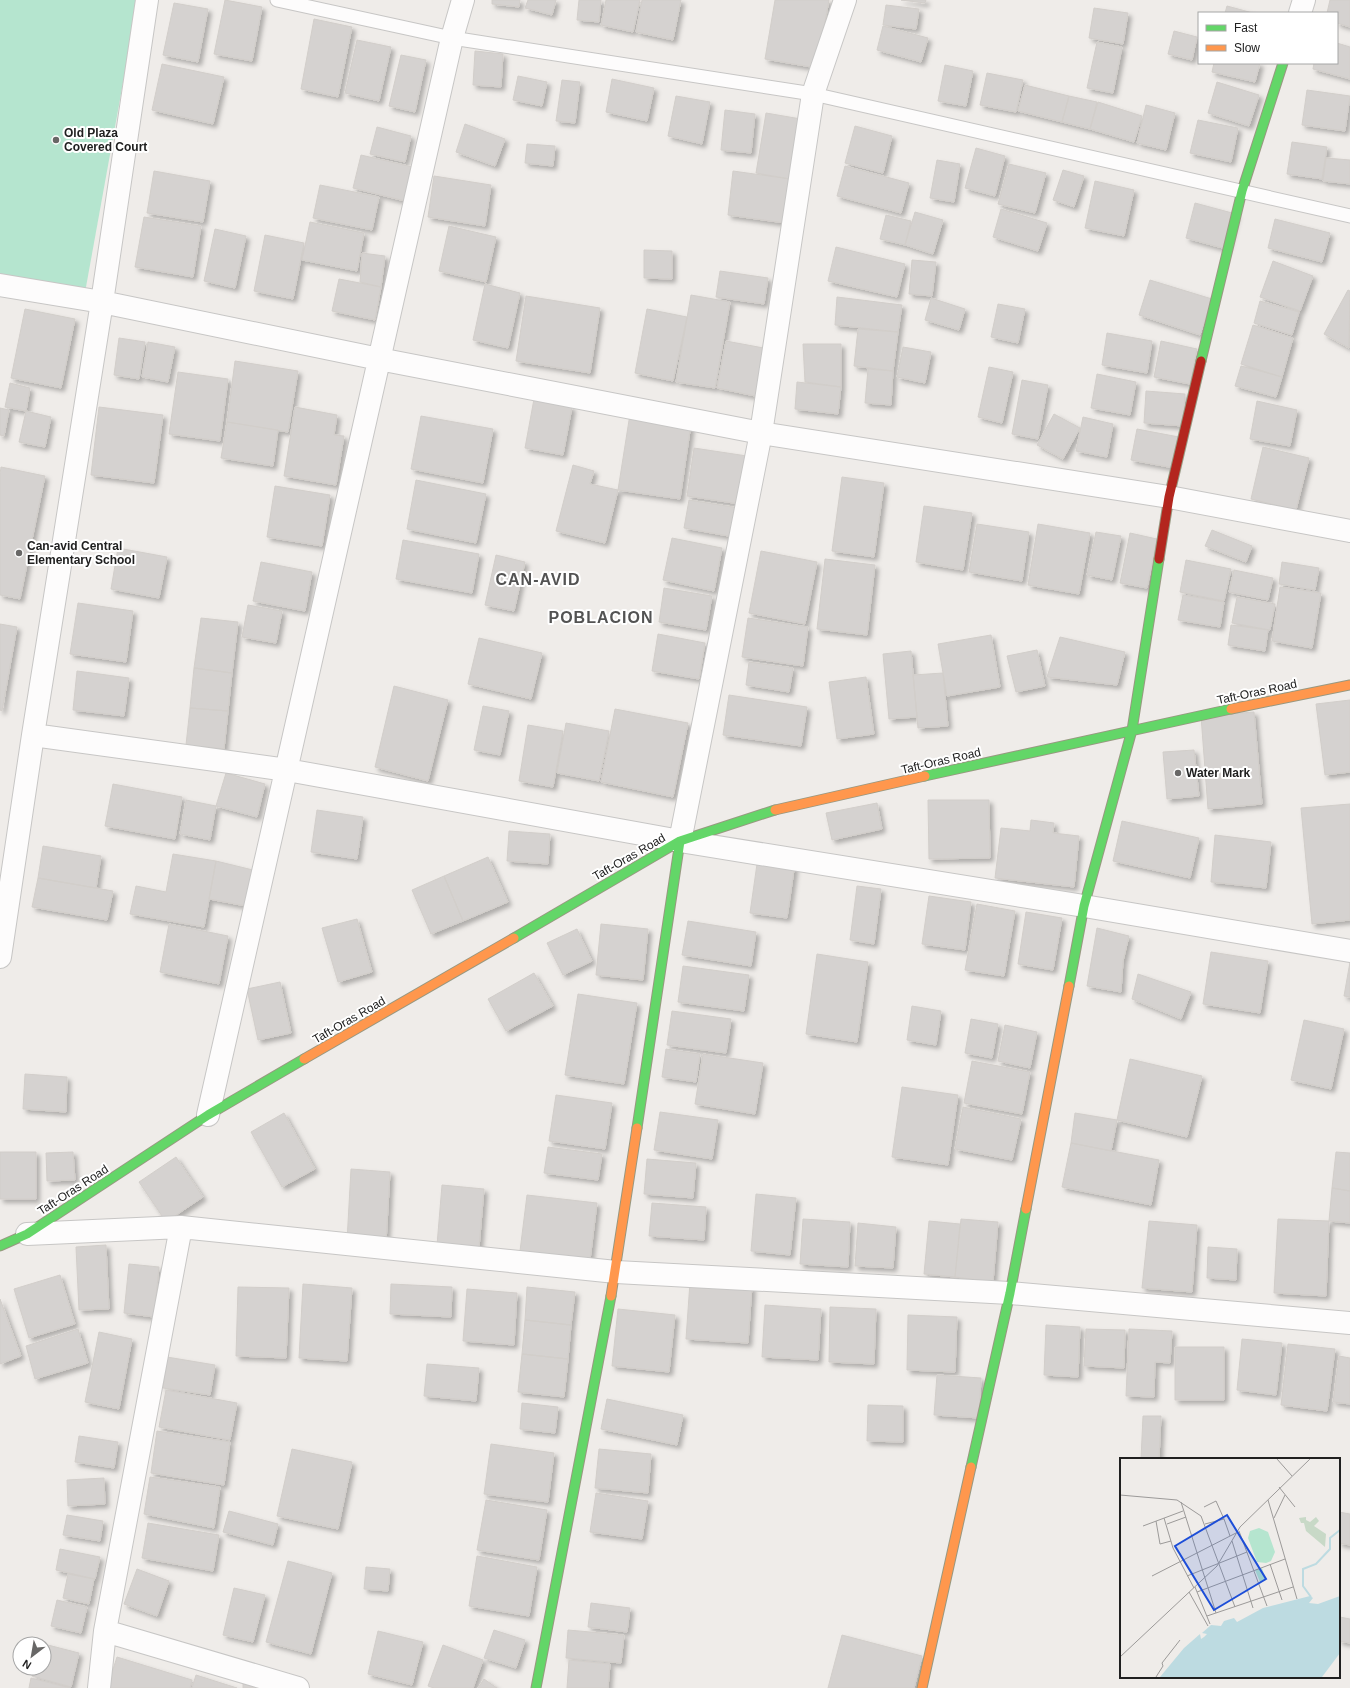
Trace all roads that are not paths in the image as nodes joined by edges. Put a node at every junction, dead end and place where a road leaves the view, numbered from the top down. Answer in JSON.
{"nodes":[{"id":1,"x":147,"y":0,"type":"edge"},
{"id":2,"x":277,"y":0,"type":"edge"},
{"id":3,"x":463,"y":0,"type":"edge"},
{"id":4,"x":845,"y":0,"type":"edge"},
{"id":5,"x":1304,"y":0,"type":"edge"},
{"id":6,"x":1300,"y":12,"type":"edge"},
{"id":7,"x":452,"y":38,"type":"junction"},
{"id":8,"x":1284,"y":64,"type":"edge"},
{"id":9,"x":813,"y":94,"type":"junction"},
{"id":10,"x":1242,"y":191,"type":"junction"},
{"id":11,"x":1350,"y":216,"type":"edge"},
{"id":12,"x":0,"y":285,"type":"edge"},
{"id":13,"x":102,"y":302,"type":"junction"},
{"id":14,"x":379,"y":359,"type":"junction"},
{"id":15,"x":761,"y":433,"type":"junction"},
{"id":16,"x":1168,"y":497,"type":"junction"},
{"id":17,"x":1350,"y":531,"type":"edge"},
{"id":18,"x":1350,"y":685,"type":"edge"},
{"id":19,"x":1132,"y":730,"type":"junction"},
{"id":20,"x":33,"y":735,"type":"junction"},
{"id":21,"x":287,"y":770,"type":"junction"},
{"id":22,"x":680,"y":841,"type":"junction"},
{"id":23,"x":1084,"y":906,"type":"junction"},
{"id":24,"x":1350,"y":951,"type":"edge"},
{"id":25,"x":0,"y":957,"type":"edge"},
{"id":26,"x":208,"y":1116,"type":"junction"},
{"id":27,"x":181,"y":1227,"type":"junction"},
{"id":28,"x":27,"y":1234,"type":"junction"},
{"id":29,"x":0,"y":1246,"type":"edge"},
{"id":30,"x":616,"y":1272,"type":"junction"},
{"id":31,"x":1010,"y":1293,"type":"junction"},
{"id":32,"x":1350,"y":1323,"type":"edge"},
{"id":33,"x":105,"y":1631,"type":"junction"},
{"id":34,"x":99,"y":1688,"type":"edge"},
{"id":35,"x":298,"y":1688,"type":"edge"},
{"id":36,"x":536,"y":1688,"type":"edge"},
{"id":37,"x":922,"y":1688,"type":"edge"}],
"edges":[{"from":1,"to":13,"type":"street"},
{"from":2,"to":7,"type":"lane"},
{"from":3,"to":7,"type":"street"},
{"from":4,"to":9,"type":"street"},
{"from":5,"to":6,"type":"street"},
{"from":7,"to":9,"type":"lane"},
{"from":7,"to":14,"type":"street"},
{"from":8,"to":10,"type":"street"},
{"from":9,"to":10,"type":"lane"},
{"from":9,"to":15,"type":"street"},
{"from":10,"to":11,"type":"lane"},
{"from":10,"to":16,"type":"street"},
{"from":12,"to":13,"type":"street"},
{"from":13,"to":14,"type":"street"},
{"from":13,"to":20,"type":"street"},
{"from":14,"to":15,"type":"street"},
{"from":14,"to":21,"type":"street"},
{"from":15,"to":16,"type":"street"},
{"from":15,"to":22,"type":"street"},
{"from":16,"to":17,"type":"street"},
{"from":16,"to":19,"type":"street"},
{"from":18,"to":19,"type":"street","name":"Taft-Oras Road"},
{"from":19,"to":22,"type":"street","name":"Taft-Oras Road"},
{"from":19,"to":23,"type":"street"},
{"from":20,"to":21,"type":"street"},
{"from":20,"to":25,"type":"street"},
{"from":21,"to":22,"type":"street"},
{"from":21,"to":26,"type":"street"},
{"from":22,"to":23,"type":"street"},
{"from":22,"to":26,"type":"street","name":"Taft-Oras Road"},
{"from":22,"to":30,"type":"street"},
{"from":23,"to":24,"type":"street"},
{"from":23,"to":31,"type":"street"},
{"from":26,"to":28,"type":"street","name":"Taft-Oras Road"},
{"from":27,"to":28,"type":"street"},
{"from":27,"to":30,"type":"street"},
{"from":27,"to":33,"type":"street"},
{"from":28,"to":29,"type":"street","name":"Taft-Oras Road"},
{"from":30,"to":31,"type":"street"},
{"from":30,"to":36,"type":"street"},
{"from":31,"to":32,"type":"street"},
{"from":31,"to":37,"type":"street"},
{"from":33,"to":34,"type":"street"},
{"from":33,"to":35,"type":"street"}]}
